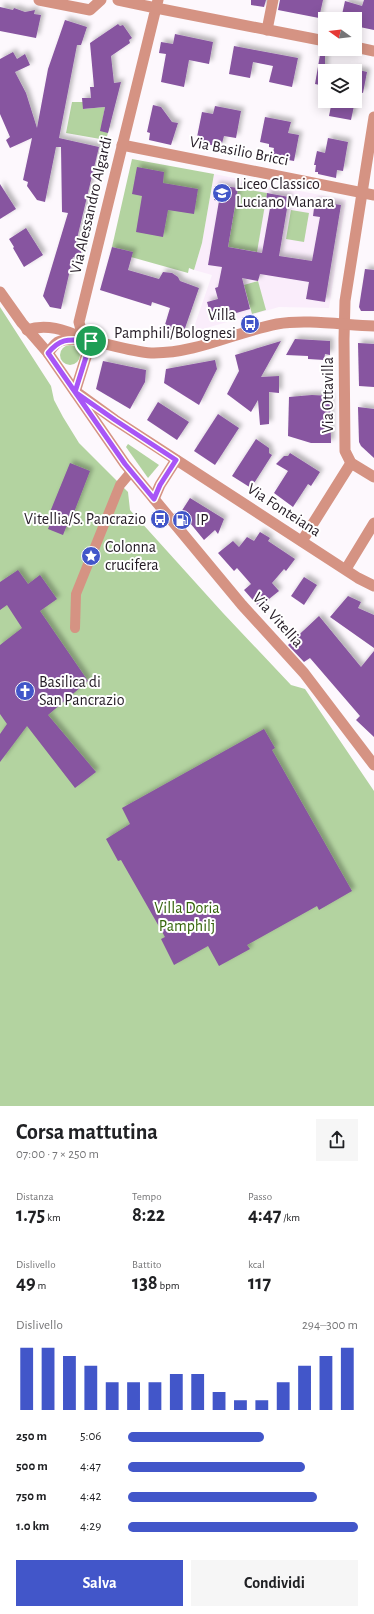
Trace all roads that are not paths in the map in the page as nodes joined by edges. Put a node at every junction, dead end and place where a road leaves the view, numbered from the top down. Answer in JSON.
{"nodes":[{"id":1,"x":39,"y":0,"type":"edge"},
{"id":2,"x":101,"y":0,"type":"edge"},
{"id":3,"x":118,"y":0,"type":"edge"},
{"id":4,"x":274,"y":0,"type":"edge"},
{"id":5,"x":157,"y":4,"type":"edge"},
{"id":6,"x":267,"y":30,"type":"junction"},
{"id":7,"x":318,"y":40,"type":"edge"},
{"id":8,"x":362,"y":49,"type":"edge"},
{"id":9,"x":374,"y":52,"type":"edge"},
{"id":10,"x":374,"y":117,"type":"edge"},
{"id":11,"x":122,"y":144,"type":"junction"},
{"id":12,"x":362,"y":192,"type":"junction"},
{"id":13,"x":374,"y":195,"type":"edge"},
{"id":14,"x":0,"y":292,"type":"edge"},
{"id":15,"x":344,"y":325,"type":"junction"},
{"id":16,"x":374,"y":326,"type":"edge"},
{"id":17,"x":27,"y":330,"type":"junction"},
{"id":18,"x":91,"y":341,"type":"junction"},
{"id":19,"x":48,"y":353,"type":"junction"},
{"id":20,"x":75,"y":392,"type":"junction"},
{"id":21,"x":176,"y":460,"type":"junction"},
{"id":22,"x":351,"y":463,"type":"junction"},
{"id":23,"x":131,"y":472,"type":"junction"},
{"id":24,"x":374,"y":477,"type":"edge"},
{"id":25,"x":154,"y":499,"type":"junction"},
{"id":26,"x":374,"y":523,"type":"edge"},
{"id":27,"x":302,"y":541,"type":"junction"},
{"id":28,"x":346,"y":569,"type":"junction"},
{"id":29,"x":374,"y":586,"type":"edge"},
{"id":30,"x":75,"y":628,"type":"dead end"},
{"id":31,"x":374,"y":765,"type":"edge"}],
"edges":[{"from":1,"to":2,"type":"street"},
{"from":3,"to":5,"type":"street"},
{"from":4,"to":6,"type":"street"},
{"from":5,"to":6,"type":"street"},
{"from":5,"to":11,"type":"street","name":"Via Alessandro Algardi"},
{"from":6,"to":7,"type":"street"},
{"from":8,"to":9,"type":"street"},
{"from":10,"to":12,"type":"street","name":"Via Ottavilla"},
{"from":11,"to":12,"type":"street","name":"Via Basilio Bricci"},
{"from":11,"to":18,"type":"street","name":"Via Alessandro Algardi"},
{"from":12,"to":13,"type":"street","name":"Via Basilio Bricci"},
{"from":12,"to":15,"type":"street","name":"Via Ottavilla"},
{"from":14,"to":17,"type":"street","name":"Via Vitellia"},
{"from":15,"to":16,"type":"street"},
{"from":15,"to":18,"type":"street"},
{"from":15,"to":22,"type":"street","name":"Via Ottavilla"},
{"from":17,"to":18,"type":"street"},
{"from":17,"to":19,"type":"street","name":"Via Vitellia"},
{"from":18,"to":19,"type":"street"},
{"from":18,"to":20,"type":"street"},
{"from":19,"to":20,"type":"street","name":"Via Vitellia"},
{"from":20,"to":21,"type":"street","name":"Via Fonteiana"},
{"from":20,"to":23,"type":"street","name":"Via Vitellia"},
{"from":21,"to":25,"type":"street"},
{"from":21,"to":27,"type":"street","name":"Via Fonteiana"},
{"from":22,"to":24,"type":"street"},
{"from":22,"to":27,"type":"street"},
{"from":23,"to":25,"type":"street","name":"Via Vitellia"},
{"from":23,"to":30,"type":"street"},
{"from":25,"to":31,"type":"street","name":"Via Vitellia"},
{"from":26,"to":28,"type":"street"},
{"from":27,"to":28,"type":"street","name":"Via Fonteiana"},
{"from":28,"to":29,"type":"street","name":"Via Fonteiana"}]}
